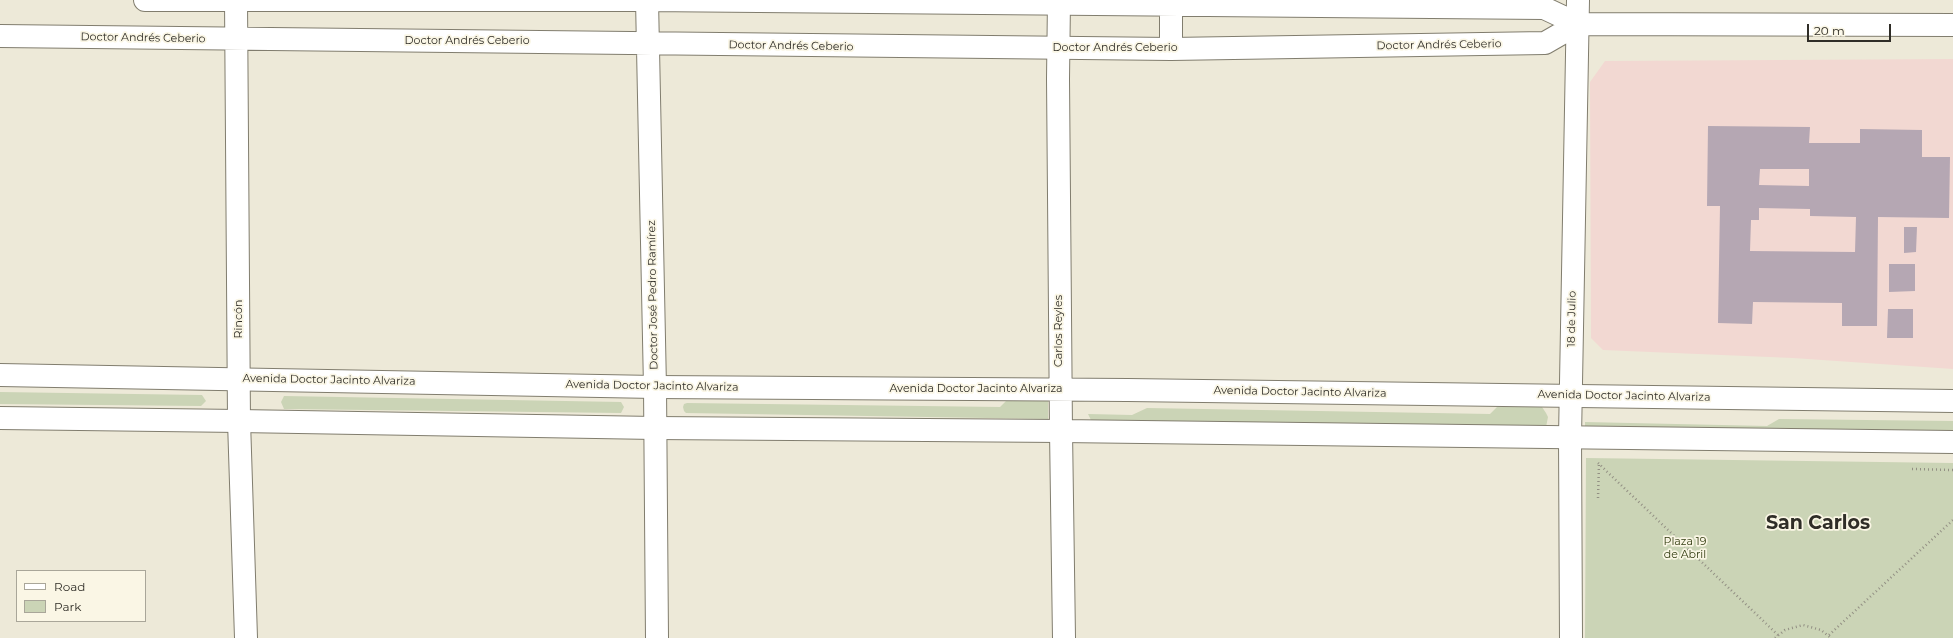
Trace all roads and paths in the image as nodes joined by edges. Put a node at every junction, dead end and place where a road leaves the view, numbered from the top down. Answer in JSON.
{"nodes":[{"id":1,"x":145,"y":0,"type":"edge"},
{"id":2,"x":236,"y":0,"type":"edge"},
{"id":3,"x":647,"y":0,"type":"edge"},
{"id":4,"x":1578,"y":0,"type":"edge"},
{"id":5,"x":1059,"y":2,"type":"edge"},
{"id":6,"x":1171,"y":2,"type":"edge"},
{"id":7,"x":1578,"y":24,"type":"junction"},
{"id":8,"x":1953,"y":25,"type":"edge"},
{"id":9,"x":0,"y":36,"type":"edge"},
{"id":10,"x":237,"y":39,"type":"junction"},
{"id":11,"x":647,"y":42,"type":"junction"},
{"id":12,"x":1058,"y":48,"type":"junction"},
{"id":13,"x":1171,"y":49,"type":"junction"},
{"id":14,"x":0,"y":375,"type":"edge"},
{"id":15,"x":239,"y":378,"type":"junction"},
{"id":16,"x":655,"y":387,"type":"junction"},
{"id":17,"x":1060,"y":390,"type":"junction"},
{"id":18,"x":1571,"y":396,"type":"junction"},
{"id":19,"x":1953,"y":401,"type":"edge"},
{"id":20,"x":0,"y":418,"type":"edge"},
{"id":21,"x":239,"y":420,"type":"junction"},
{"id":22,"x":655,"y":428,"type":"junction"},
{"id":23,"x":1061,"y":431,"type":"junction"},
{"id":24,"x":1570,"y":437,"type":"junction"},
{"id":25,"x":1953,"y":442,"type":"edge"},
{"id":26,"x":1598,"y":464,"type":"junction"},
{"id":27,"x":1606,"y":464,"type":"dead end"},
{"id":28,"x":1906,"y":469,"type":"dead end"},
{"id":29,"x":1953,"y":470,"type":"edge"},
{"id":30,"x":1598,"y":503,"type":"dead end"},
{"id":31,"x":1953,"y":520,"type":"edge"},
{"id":32,"x":1778,"y":635,"type":"junction"},
{"id":33,"x":1830,"y":637,"type":"edge"},
{"id":34,"x":246,"y":638,"type":"edge"},
{"id":35,"x":657,"y":638,"type":"edge"},
{"id":36,"x":1064,"y":638,"type":"edge"},
{"id":37,"x":1571,"y":638,"type":"edge"},
{"id":38,"x":1775,"y":638,"type":"edge"}],
"edges":[{"from":1,"to":2,"type":"street"},
{"from":2,"to":3,"type":"street"},
{"from":2,"to":10,"type":"street","name":"Rincón"},
{"from":3,"to":5,"type":"street"},
{"from":3,"to":11,"type":"street","name":"Doctor José Pedro Ramírez"},
{"from":4,"to":7,"type":"street","name":"18 de Julio"},
{"from":5,"to":6,"type":"street"},
{"from":5,"to":12,"type":"street","name":"Carlos Reyles"},
{"from":6,"to":7,"type":"street"},
{"from":6,"to":13,"type":"street"},
{"from":7,"to":8,"type":"street"},
{"from":7,"to":13,"type":"street","name":"Doctor Andrés Ceberio"},
{"from":7,"to":18,"type":"street","name":"18 de Julio"},
{"from":9,"to":10,"type":"street","name":"Doctor Andrés Ceberio"},
{"from":10,"to":11,"type":"street","name":"Doctor Andrés Ceberio"},
{"from":10,"to":15,"type":"street","name":"Rincón"},
{"from":11,"to":12,"type":"street","name":"Doctor Andrés Ceberio"},
{"from":11,"to":16,"type":"street","name":"Doctor José Pedro Ramírez"},
{"from":12,"to":13,"type":"street","name":"Doctor Andrés Ceberio"},
{"from":12,"to":17,"type":"street","name":"Carlos Reyles"},
{"from":14,"to":15,"type":"street","name":"Avenida Doctor Jacinto Alvariza"},
{"from":15,"to":16,"type":"street","name":"Avenida Doctor Jacinto Alvariza"},
{"from":15,"to":21,"type":"street","name":"Rincón"},
{"from":16,"to":17,"type":"street","name":"Avenida Doctor Jacinto Alvariza"},
{"from":16,"to":22,"type":"street","name":"Doctor José Pedro Ramírez"},
{"from":17,"to":18,"type":"street","name":"Avenida Doctor Jacinto Alvariza"},
{"from":17,"to":23,"type":"street","name":"Carlos Reyles"},
{"from":18,"to":19,"type":"street","name":"Avenida Doctor Jacinto Alvariza"},
{"from":18,"to":24,"type":"street","name":"18 de Julio"},
{"from":20,"to":21,"type":"street"},
{"from":21,"to":22,"type":"street"},
{"from":21,"to":34,"type":"street","name":"Rincón"},
{"from":22,"to":23,"type":"street"},
{"from":22,"to":35,"type":"street","name":"Doctor José Pedro Ramírez"},
{"from":23,"to":24,"type":"street"},
{"from":23,"to":36,"type":"street","name":"Carlos Reyles"},
{"from":24,"to":25,"type":"street"},
{"from":24,"to":26,"type":"path"},
{"from":24,"to":37,"type":"street","name":"18 de Julio"},
{"from":26,"to":27,"type":"path"},
{"from":26,"to":30,"type":"path"},
{"from":26,"to":32,"type":"path"},
{"from":28,"to":29,"type":"path"},
{"from":31,"to":33,"type":"path"},
{"from":32,"to":33,"type":"path"},
{"from":32,"to":38,"type":"path"}]}
